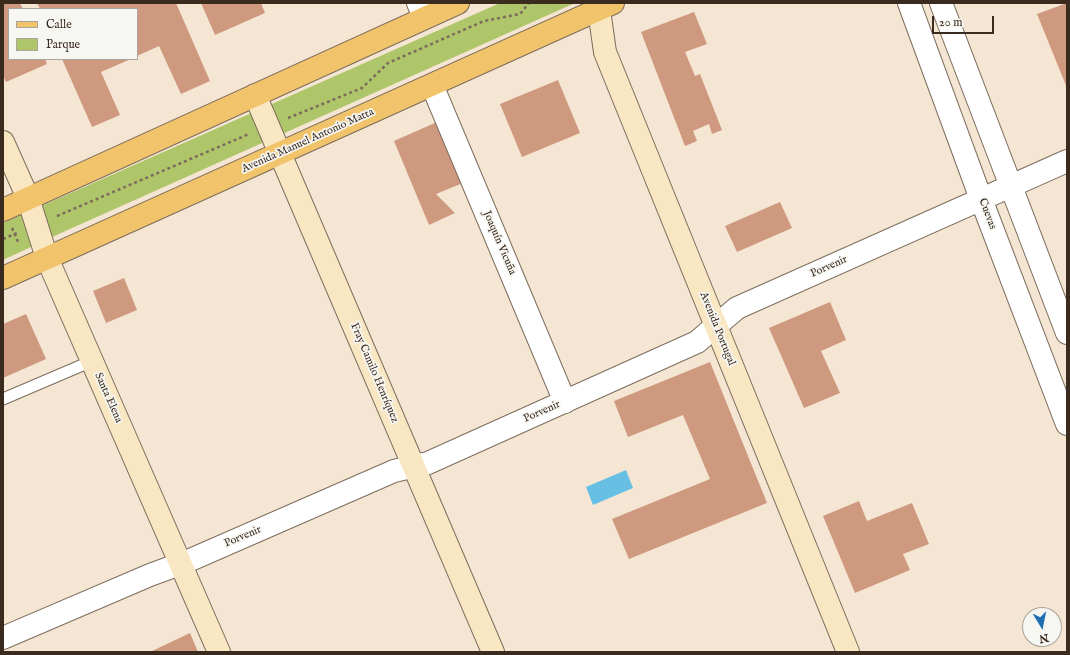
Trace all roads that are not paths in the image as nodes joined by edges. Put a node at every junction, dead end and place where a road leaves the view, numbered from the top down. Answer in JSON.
{"nodes":[{"id":1,"x":458,"y":3,"type":"edge"},
{"id":2,"x":909,"y":3,"type":"edge"},
{"id":3,"x":941,"y":3,"type":"edge"},
{"id":4,"x":603,"y":5,"type":"edge"},
{"id":5,"x":421,"y":11,"type":"edge"},
{"id":6,"x":432,"y":85,"type":"junction"},
{"id":7,"x":255,"y":95,"type":"junction"},
{"id":8,"x":3,"y":142,"type":"edge"},
{"id":9,"x":280,"y":153,"type":"junction"},
{"id":10,"x":1067,"y":161,"type":"edge"},
{"id":11,"x":1011,"y":186,"type":"junction"},
{"id":12,"x":28,"y":198,"type":"junction"},
{"id":13,"x":981,"y":199,"type":"junction"},
{"id":14,"x":4,"y":210,"type":"edge"},
{"id":15,"x":37,"y":262,"type":"junction"},
{"id":16,"x":3,"y":278,"type":"edge"},
{"id":17,"x":716,"y":326,"type":"junction"},
{"id":18,"x":1067,"y":333,"type":"edge"},
{"id":19,"x":92,"y":361,"type":"junction"},
{"id":20,"x":3,"y":399,"type":"edge"},
{"id":21,"x":565,"y":402,"type":"junction"},
{"id":22,"x":1067,"y":424,"type":"edge"},
{"id":23,"x":414,"y":467,"type":"junction"},
{"id":24,"x":180,"y":563,"type":"junction"},
{"id":25,"x":3,"y":638,"type":"edge"},
{"id":26,"x":219,"y":652,"type":"edge"},
{"id":27,"x":493,"y":652,"type":"edge"},
{"id":28,"x":848,"y":652,"type":"edge"}],
"edges":[{"from":1,"to":5,"type":"main road"},
{"from":2,"to":13,"type":"street","name":"Cuevas"},
{"from":3,"to":11,"type":"street"},
{"from":4,"to":6,"type":"main road","name":"Avenida Manuel Antonio Matta"},
{"from":4,"to":17,"type":"street","name":"Avenida Portugal"},
{"from":5,"to":7,"type":"main road"},
{"from":6,"to":9,"type":"main road","name":"Avenida Manuel Antonio Matta"},
{"from":6,"to":21,"type":"street","name":"Joaquín Vicuña"},
{"from":7,"to":9,"type":"street","name":"Fray Camilo Henríquez"},
{"from":7,"to":12,"type":"main road"},
{"from":8,"to":12,"type":"street","name":"Santa Elena"},
{"from":9,"to":15,"type":"main road","name":"Avenida Manuel Antonio Matta"},
{"from":9,"to":23,"type":"street","name":"Fray Camilo Henríquez"},
{"from":10,"to":11,"type":"street","name":"Porvenir"},
{"from":11,"to":13,"type":"street","name":"Porvenir"},
{"from":11,"to":18,"type":"street"},
{"from":12,"to":14,"type":"main road"},
{"from":12,"to":15,"type":"street","name":"Santa Elena"},
{"from":13,"to":17,"type":"street","name":"Porvenir"},
{"from":13,"to":22,"type":"street","name":"Cuevas"},
{"from":15,"to":16,"type":"main road","name":"Avenida Manuel Antonio Matta"},
{"from":15,"to":19,"type":"street","name":"Santa Elena"},
{"from":17,"to":21,"type":"street","name":"Porvenir"},
{"from":17,"to":28,"type":"street","name":"Avenida Portugal"},
{"from":19,"to":20,"type":"lane"},
{"from":19,"to":24,"type":"street","name":"Santa Elena"},
{"from":21,"to":23,"type":"street","name":"Porvenir"},
{"from":23,"to":24,"type":"street","name":"Porvenir"},
{"from":23,"to":27,"type":"street","name":"Fray Camilo Henríquez"},
{"from":24,"to":25,"type":"street","name":"Porvenir"},
{"from":24,"to":26,"type":"street","name":"Santa Elena"}]}
